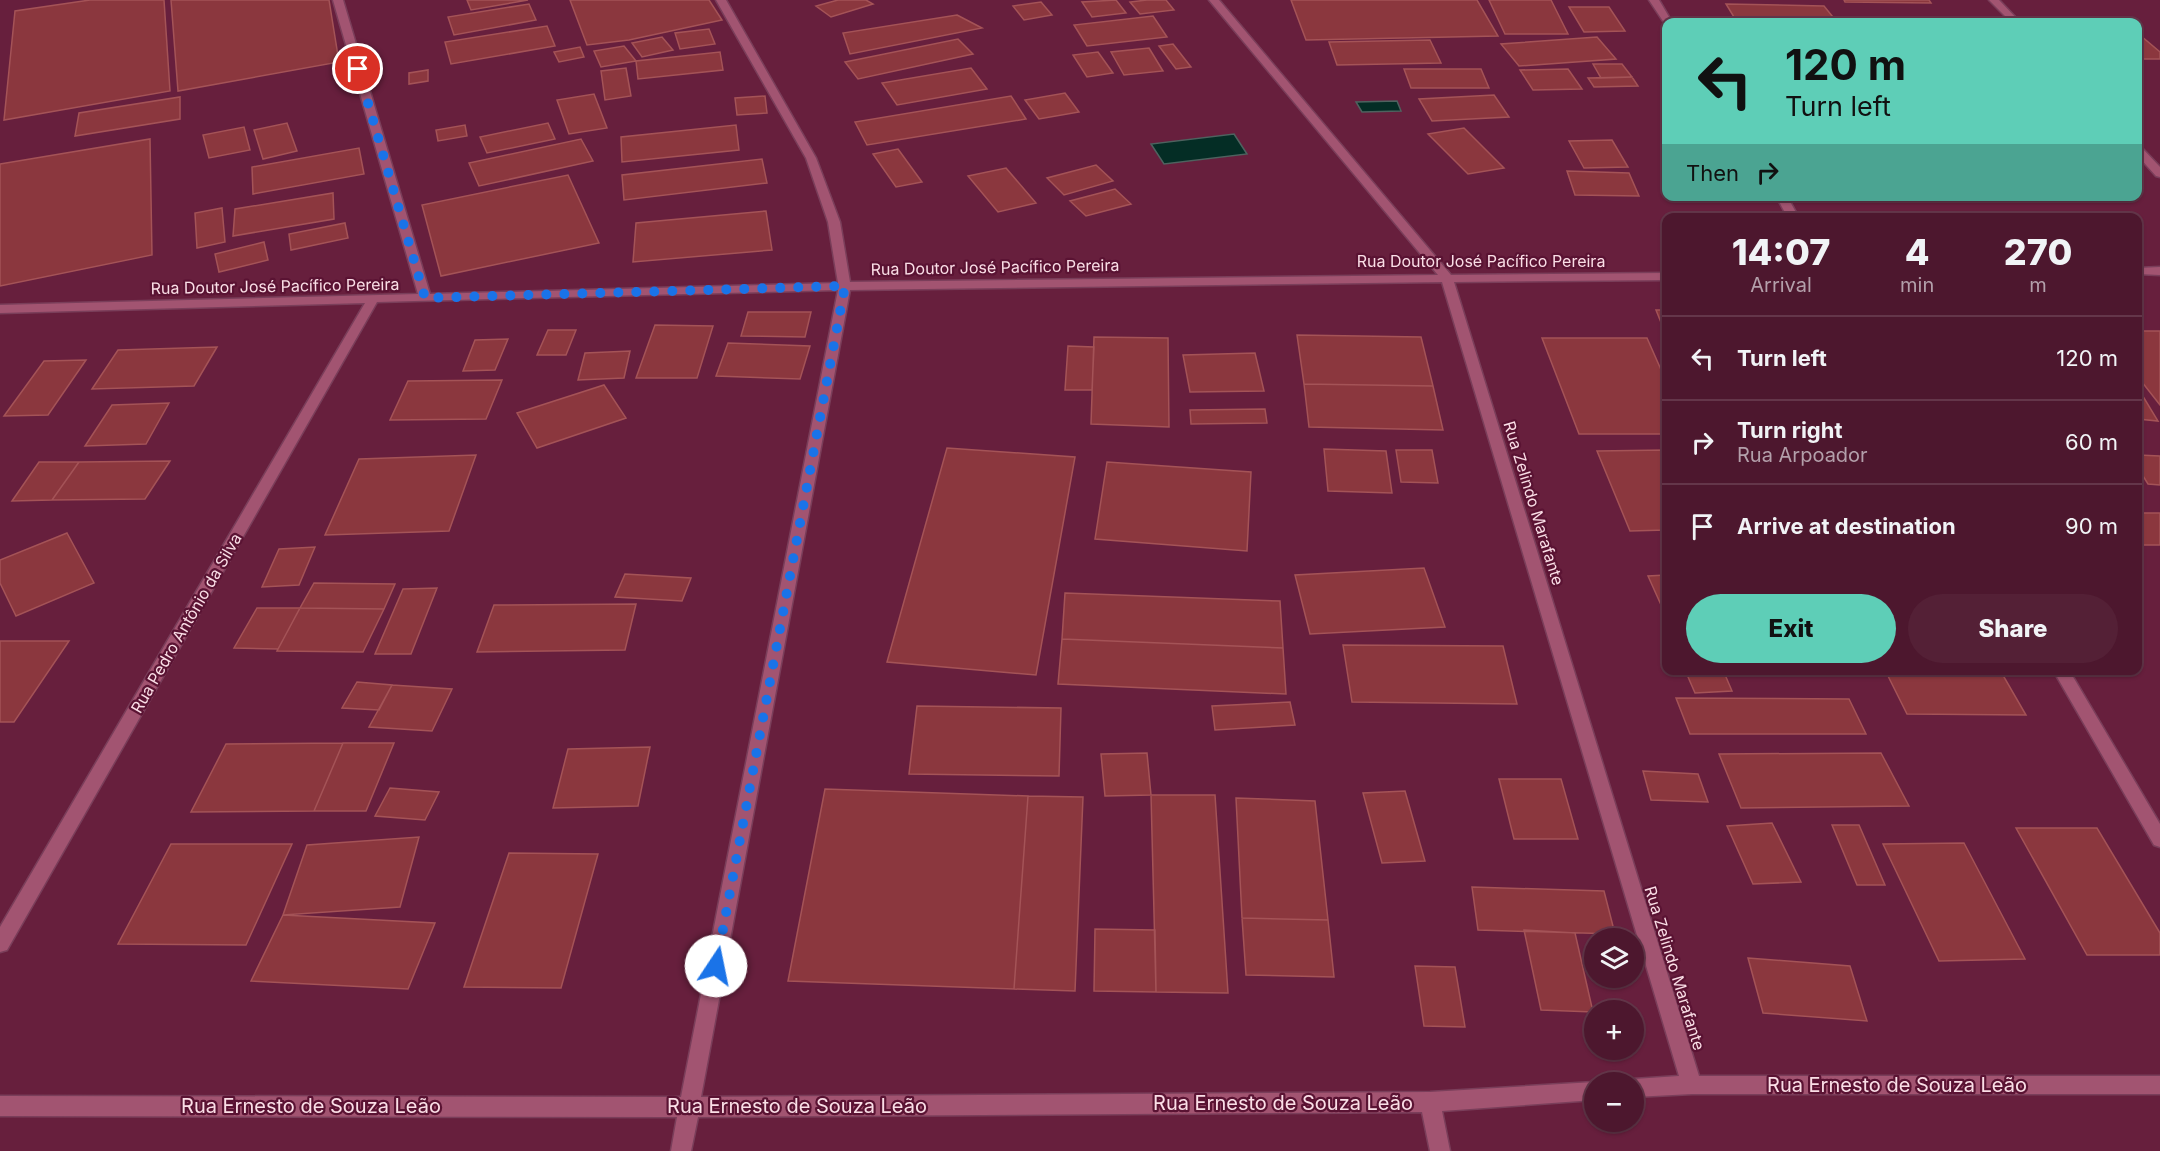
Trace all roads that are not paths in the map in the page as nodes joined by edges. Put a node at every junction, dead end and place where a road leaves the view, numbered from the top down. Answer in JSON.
{"nodes":[{"id":1,"x":338,"y":0,"type":"edge"},
{"id":2,"x":721,"y":0,"type":"edge"},
{"id":3,"x":1214,"y":0,"type":"edge"},
{"id":4,"x":1654,"y":0,"type":"edge"},
{"id":5,"x":1994,"y":0,"type":"edge"},
{"id":6,"x":1665,"y":18,"type":"edge"},
{"id":7,"x":2012,"y":18,"type":"edge"},
{"id":8,"x":2142,"y":154,"type":"edge"},
{"id":9,"x":2160,"y":174,"type":"edge"},
{"id":10,"x":2142,"y":271,"type":"edge"},
{"id":11,"x":2160,"y":271,"type":"edge"},
{"id":12,"x":1662,"y":276,"type":"edge"},
{"id":13,"x":1446,"y":277,"type":"junction"},
{"id":14,"x":845,"y":286,"type":"junction"},
{"id":15,"x":425,"y":298,"type":"junction"},
{"id":16,"x":372,"y":301,"type":"junction"},
{"id":17,"x":0,"y":309,"type":"edge"},
{"id":18,"x":2064,"y":675,"type":"edge"},
{"id":19,"x":2160,"y":840,"type":"edge"},
{"id":20,"x":0,"y":945,"type":"edge"},
{"id":21,"x":1692,"y":1085,"type":"junction"},
{"id":22,"x":2160,"y":1085,"type":"edge"},
{"id":23,"x":1644,"y":1088,"type":"edge"},
{"id":24,"x":1584,"y":1092,"type":"edge"},
{"id":25,"x":1430,"y":1102,"type":"junction"},
{"id":26,"x":0,"y":1106,"type":"edge"},
{"id":27,"x":690,"y":1107,"type":"junction"},
{"id":28,"x":681,"y":1151,"type":"edge"},
{"id":29,"x":1440,"y":1151,"type":"edge"}],
"edges":[{"from":1,"to":15,"type":"street"},
{"from":2,"to":14,"type":"street"},
{"from":3,"to":13,"type":"street","name":"Rua Zelindo Marafante"},
{"from":4,"to":6,"type":"street"},
{"from":5,"to":7,"type":"street"},
{"from":8,"to":9,"type":"street"},
{"from":10,"to":11,"type":"street"},
{"from":12,"to":13,"type":"street","name":"Rua Doutor José Pacífico Pereira"},
{"from":13,"to":14,"type":"street","name":"Rua Doutor José Pacífico Pereira"},
{"from":13,"to":21,"type":"street","name":"Rua Zelindo Marafante"},
{"from":14,"to":15,"type":"street","name":"Rua Doutor José Pacífico Pereira"},
{"from":14,"to":27,"type":"street"},
{"from":15,"to":16,"type":"street","name":"Rua Doutor José Pacífico Pereira"},
{"from":16,"to":17,"type":"street","name":"Rua Doutor José Pacífico Pereira"},
{"from":16,"to":20,"type":"street","name":"Rua Pedro Antônio da Silva"},
{"from":18,"to":19,"type":"street"},
{"from":21,"to":22,"type":"street","name":"Rua Ernesto de Souza Leão"},
{"from":21,"to":23,"type":"street","name":"Rua Ernesto de Souza Leão"},
{"from":24,"to":25,"type":"street","name":"Rua Ernesto de Souza Leão"},
{"from":25,"to":27,"type":"street","name":"Rua Ernesto de Souza Leão"},
{"from":25,"to":29,"type":"street"},
{"from":26,"to":27,"type":"street","name":"Rua Ernesto de Souza Leão"},
{"from":27,"to":28,"type":"street"}]}
